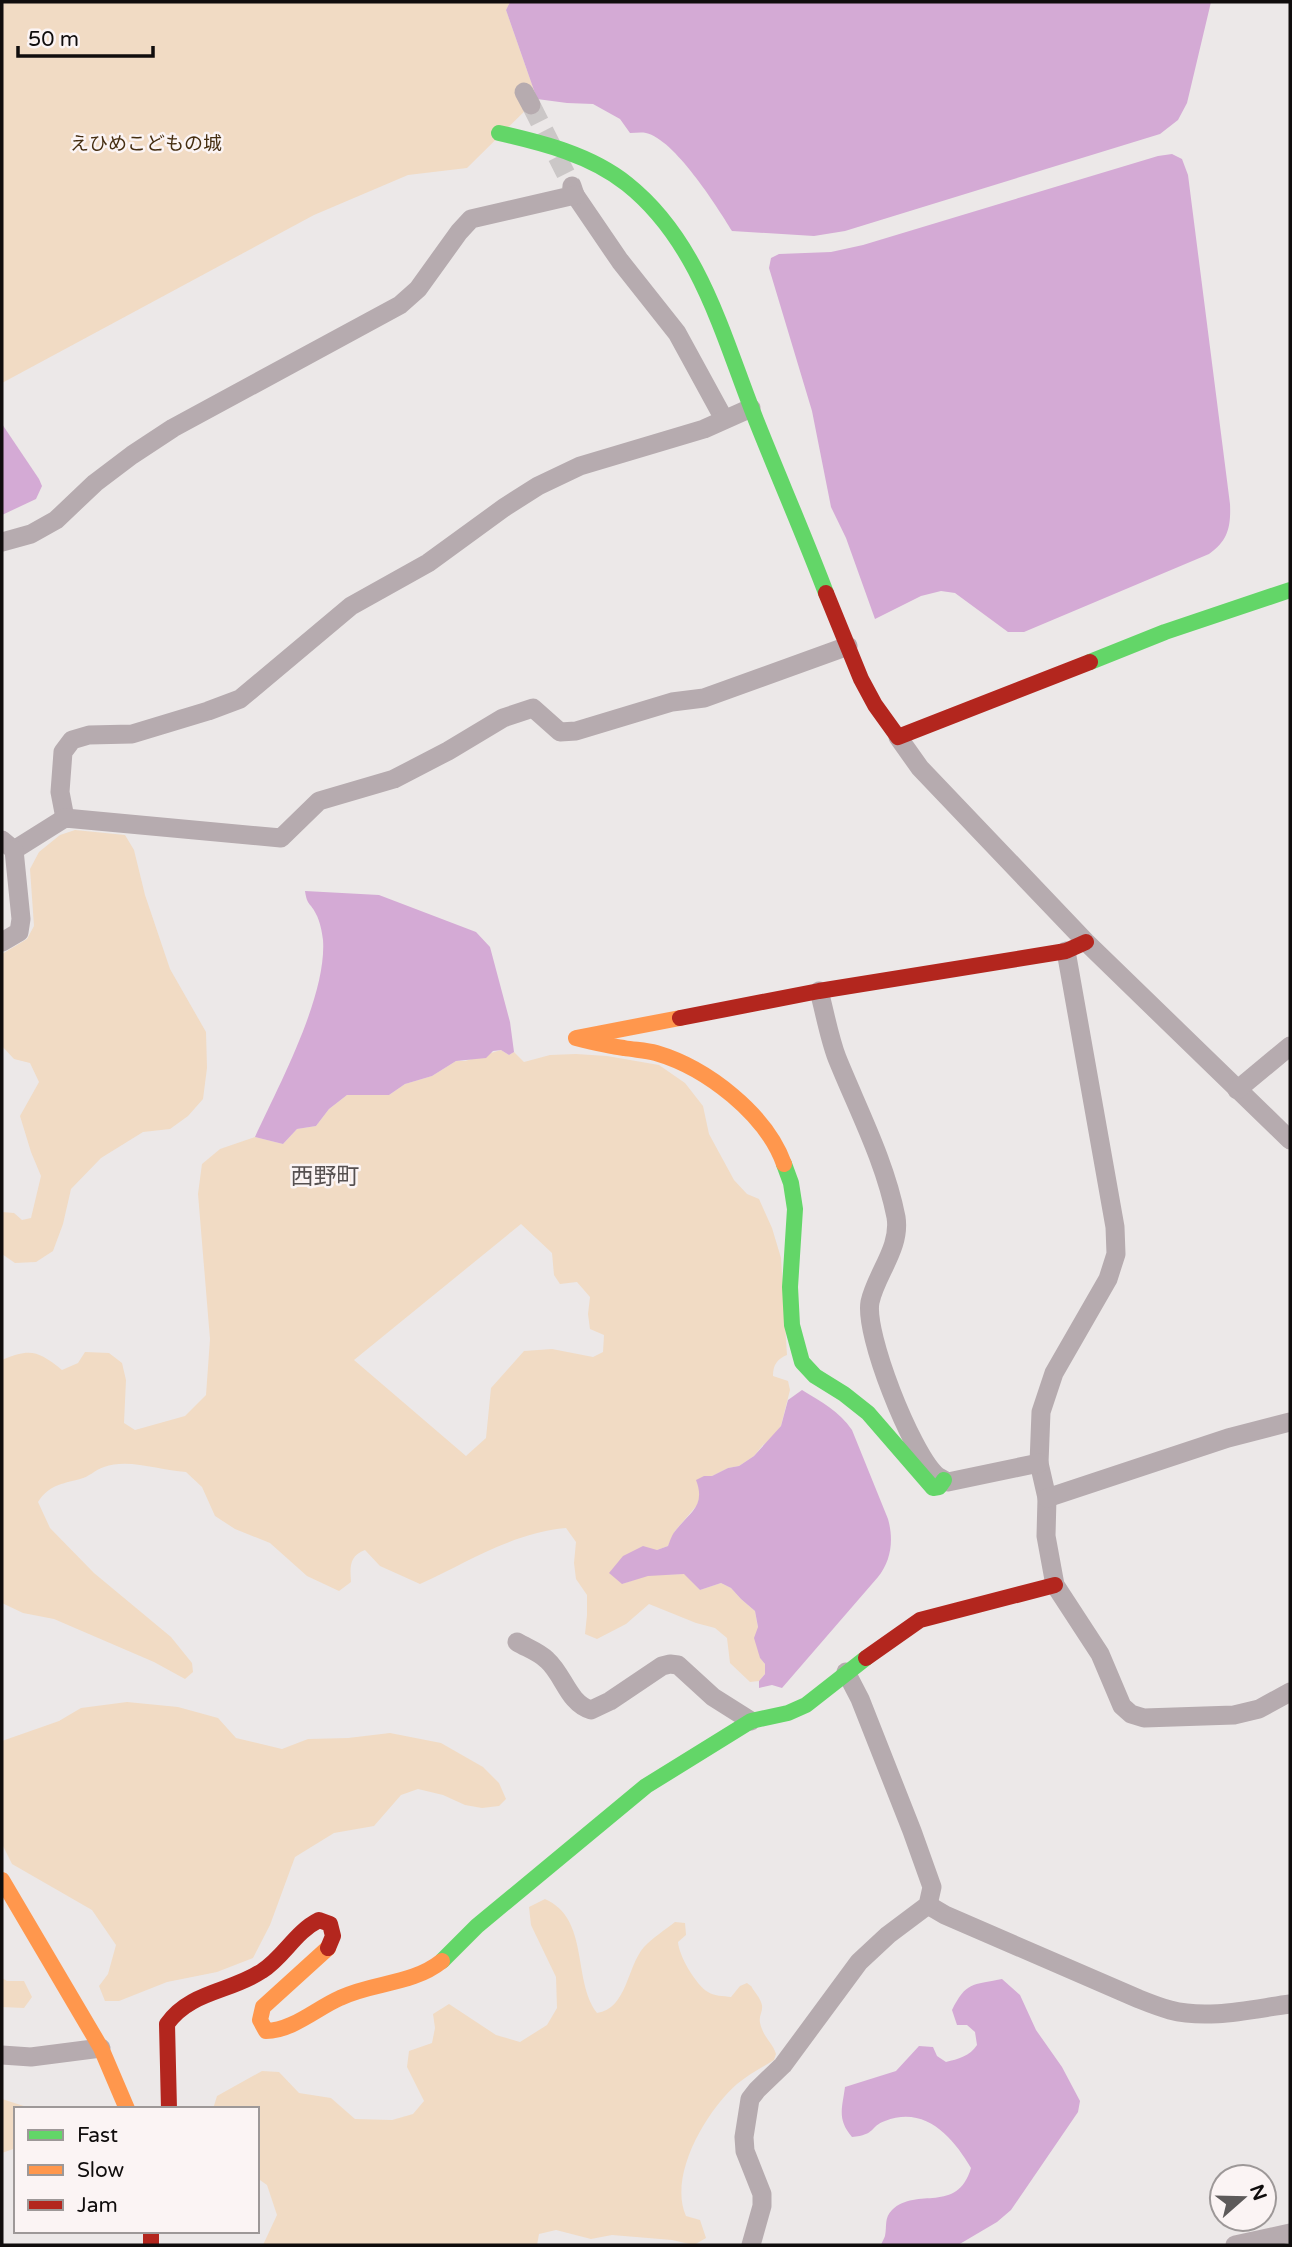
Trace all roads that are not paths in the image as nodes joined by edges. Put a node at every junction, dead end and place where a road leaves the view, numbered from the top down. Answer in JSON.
{"nodes":[{"id":1,"x":499,"y":133,"type":"dead end"},
{"id":2,"x":751,"y":408,"type":"junction"},
{"id":3,"x":724,"y":419,"type":"junction"},
{"id":4,"x":2,"y":542,"type":"edge"},
{"id":5,"x":1290,"y":590,"type":"edge"},
{"id":6,"x":848,"y":646,"type":"junction"},
{"id":7,"x":898,"y":737,"type":"junction"},
{"id":8,"x":65,"y":818,"type":"junction"},
{"id":9,"x":8,"y":845,"type":"edge"},
{"id":10,"x":2,"y":942,"type":"edge"},
{"id":11,"x":1086,"y":942,"type":"junction"},
{"id":12,"x":1066,"y":951,"type":"junction"},
{"id":13,"x":819,"y":991,"type":"junction"},
{"id":14,"x":1290,"y":1046,"type":"edge"},
{"id":15,"x":1237,"y":1090,"type":"junction"},
{"id":16,"x":1290,"y":1140,"type":"edge"},
{"id":17,"x":1290,"y":1422,"type":"edge"},
{"id":18,"x":1039,"y":1463,"type":"junction"},
{"id":19,"x":944,"y":1480,"type":"junction"},
{"id":20,"x":1047,"y":1498,"type":"junction"},
{"id":21,"x":1055,"y":1585,"type":"junction"},
{"id":22,"x":517,"y":1643,"type":"dead end"},
{"id":23,"x":846,"y":1672,"type":"junction"},
{"id":24,"x":1290,"y":1692,"type":"edge"},
{"id":25,"x":751,"y":1721,"type":"junction"},
{"id":26,"x":2,"y":1880,"type":"edge"},
{"id":27,"x":928,"y":1905,"type":"junction"},
{"id":28,"x":1290,"y":2004,"type":"edge"},
{"id":29,"x":101,"y":2048,"type":"junction"},
{"id":30,"x":2,"y":2054,"type":"edge"},
{"id":31,"x":126,"y":2107,"type":"edge"},
{"id":32,"x":169,"y":2107,"type":"edge"},
{"id":33,"x":1290,"y":2232,"type":"edge"},
{"id":34,"x":751,"y":2245,"type":"edge"},
{"id":35,"x":1234,"y":2245,"type":"edge"}],
"edges":[{"from":1,"to":2,"type":"street"},
{"from":2,"to":3,"type":"street"},
{"from":2,"to":6,"type":"street"},
{"from":3,"to":4,"type":"street"},
{"from":3,"to":8,"type":"street"},
{"from":5,"to":7,"type":"street"},
{"from":6,"to":7,"type":"street"},
{"from":6,"to":8,"type":"street"},
{"from":7,"to":11,"type":"street"},
{"from":8,"to":9,"type":"street"},
{"from":9,"to":10,"type":"street"},
{"from":11,"to":12,"type":"street"},
{"from":11,"to":15,"type":"street"},
{"from":12,"to":13,"type":"street"},
{"from":12,"to":18,"type":"street"},
{"from":13,"to":19,"type":"street"},
{"from":13,"to":19,"type":"street"},
{"from":14,"to":15,"type":"street"},
{"from":15,"to":16,"type":"street"},
{"from":17,"to":20,"type":"street"},
{"from":18,"to":19,"type":"street"},
{"from":18,"to":20,"type":"street"},
{"from":20,"to":21,"type":"street"},
{"from":21,"to":23,"type":"street"},
{"from":21,"to":24,"type":"street"},
{"from":22,"to":25,"type":"street"},
{"from":23,"to":25,"type":"street"},
{"from":23,"to":27,"type":"street"},
{"from":25,"to":32,"type":"street"},
{"from":26,"to":29,"type":"street"},
{"from":27,"to":28,"type":"street"},
{"from":27,"to":34,"type":"street"},
{"from":29,"to":30,"type":"street"},
{"from":29,"to":31,"type":"street"},
{"from":33,"to":35,"type":"street"}]}
